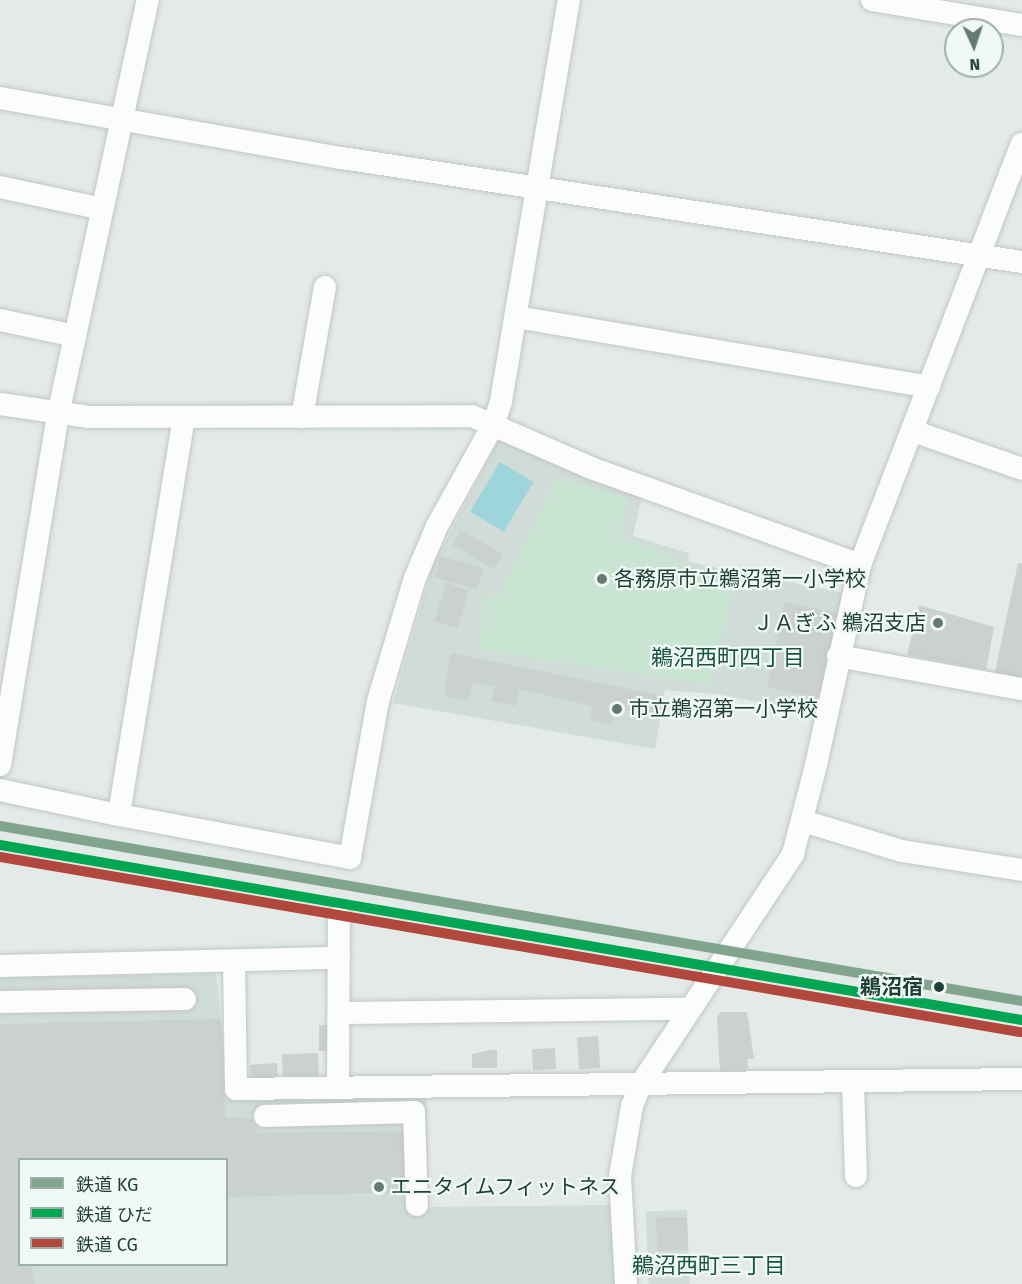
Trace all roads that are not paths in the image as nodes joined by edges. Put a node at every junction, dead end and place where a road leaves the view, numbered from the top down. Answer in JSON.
{"nodes":[{"id":1,"x":148,"y":0,"type":"edge"},
{"id":2,"x":569,"y":0,"type":"edge"},
{"id":3,"x":872,"y":0,"type":"edge"},
{"id":4,"x":1022,"y":25,"type":"edge"},
{"id":5,"x":0,"y":98,"type":"edge"},
{"id":6,"x":123,"y":118,"type":"junction"},
{"id":7,"x":1022,"y":144,"type":"edge"},
{"id":8,"x":536,"y":185,"type":"junction"},
{"id":9,"x":0,"y":187,"type":"edge"},
{"id":10,"x":103,"y":209,"type":"junction"},
{"id":11,"x":982,"y":255,"type":"junction"},
{"id":12,"x":1022,"y":262,"type":"edge"},
{"id":13,"x":325,"y":287,"type":"dead end"},
{"id":14,"x":516,"y":317,"type":"junction"},
{"id":15,"x":0,"y":320,"type":"edge"},
{"id":16,"x":75,"y":336,"type":"junction"},
{"id":17,"x":929,"y":387,"type":"junction"},
{"id":18,"x":0,"y":404,"type":"edge"},
{"id":19,"x":57,"y":415,"type":"junction"},
{"id":20,"x":184,"y":417,"type":"junction"},
{"id":21,"x":302,"y":417,"type":"junction"},
{"id":22,"x":494,"y":423,"type":"junction"},
{"id":23,"x":913,"y":430,"type":"junction"},
{"id":24,"x":1022,"y":469,"type":"edge"},
{"id":25,"x":860,"y":565,"type":"junction"},
{"id":26,"x":838,"y":656,"type":"junction"},
{"id":27,"x":1022,"y":688,"type":"edge"},
{"id":28,"x":0,"y":765,"type":"edge"},
{"id":29,"x":0,"y":790,"type":"edge"},
{"id":30,"x":119,"y":815,"type":"junction"},
{"id":31,"x":803,"y":821,"type":"junction"},
{"id":32,"x":1022,"y":870,"type":"edge"},
{"id":33,"x":339,"y":917,"type":"dead end"},
{"id":34,"x":339,"y":958,"type":"junction"},
{"id":35,"x":234,"y":961,"type":"junction"},
{"id":36,"x":0,"y":966,"type":"edge"},
{"id":37,"x":185,"y":999,"type":"dead end"},
{"id":38,"x":0,"y":1002,"type":"edge"},
{"id":39,"x":689,"y":1009,"type":"junction"},
{"id":40,"x":339,"y":1013,"type":"junction"},
{"id":41,"x":1022,"y":1079,"type":"edge"},
{"id":42,"x":853,"y":1082,"type":"junction"},
{"id":43,"x":641,"y":1084,"type":"junction"},
{"id":44,"x":338,"y":1088,"type":"junction"},
{"id":45,"x":265,"y":1116,"type":"dead end"},
{"id":46,"x":856,"y":1176,"type":"dead end"},
{"id":47,"x":417,"y":1205,"type":"dead end"},
{"id":48,"x":626,"y":1284,"type":"edge"}],
"edges":[{"from":1,"to":6,"type":"street"},
{"from":2,"to":8,"type":"street"},
{"from":3,"to":4,"type":"street"},
{"from":5,"to":6,"type":"street"},
{"from":6,"to":8,"type":"street"},
{"from":6,"to":10,"type":"street"},
{"from":7,"to":11,"type":"street"},
{"from":8,"to":11,"type":"street"},
{"from":8,"to":14,"type":"street"},
{"from":9,"to":10,"type":"street"},
{"from":10,"to":16,"type":"street"},
{"from":11,"to":12,"type":"street"},
{"from":11,"to":17,"type":"street"},
{"from":13,"to":21,"type":"street"},
{"from":14,"to":17,"type":"street"},
{"from":14,"to":22,"type":"street"},
{"from":15,"to":16,"type":"street"},
{"from":16,"to":19,"type":"street"},
{"from":17,"to":23,"type":"street"},
{"from":18,"to":19,"type":"street"},
{"from":19,"to":20,"type":"street"},
{"from":19,"to":28,"type":"street"},
{"from":20,"to":21,"type":"street"},
{"from":20,"to":30,"type":"street"},
{"from":21,"to":22,"type":"street"},
{"from":22,"to":25,"type":"street"},
{"from":22,"to":30,"type":"street"},
{"from":23,"to":24,"type":"street"},
{"from":23,"to":25,"type":"street"},
{"from":25,"to":26,"type":"street"},
{"from":26,"to":27,"type":"street"},
{"from":26,"to":31,"type":"street"},
{"from":29,"to":30,"type":"street"},
{"from":31,"to":32,"type":"street"},
{"from":31,"to":39,"type":"street"},
{"from":33,"to":34,"type":"street"},
{"from":34,"to":35,"type":"street"},
{"from":34,"to":40,"type":"street"},
{"from":35,"to":36,"type":"street"},
{"from":35,"to":44,"type":"street"},
{"from":37,"to":38,"type":"street"},
{"from":39,"to":40,"type":"street"},
{"from":39,"to":43,"type":"street"},
{"from":40,"to":44,"type":"street"},
{"from":41,"to":42,"type":"street"},
{"from":42,"to":43,"type":"street"},
{"from":42,"to":46,"type":"street"},
{"from":43,"to":44,"type":"street"},
{"from":43,"to":48,"type":"street"},
{"from":45,"to":47,"type":"street"}]}
